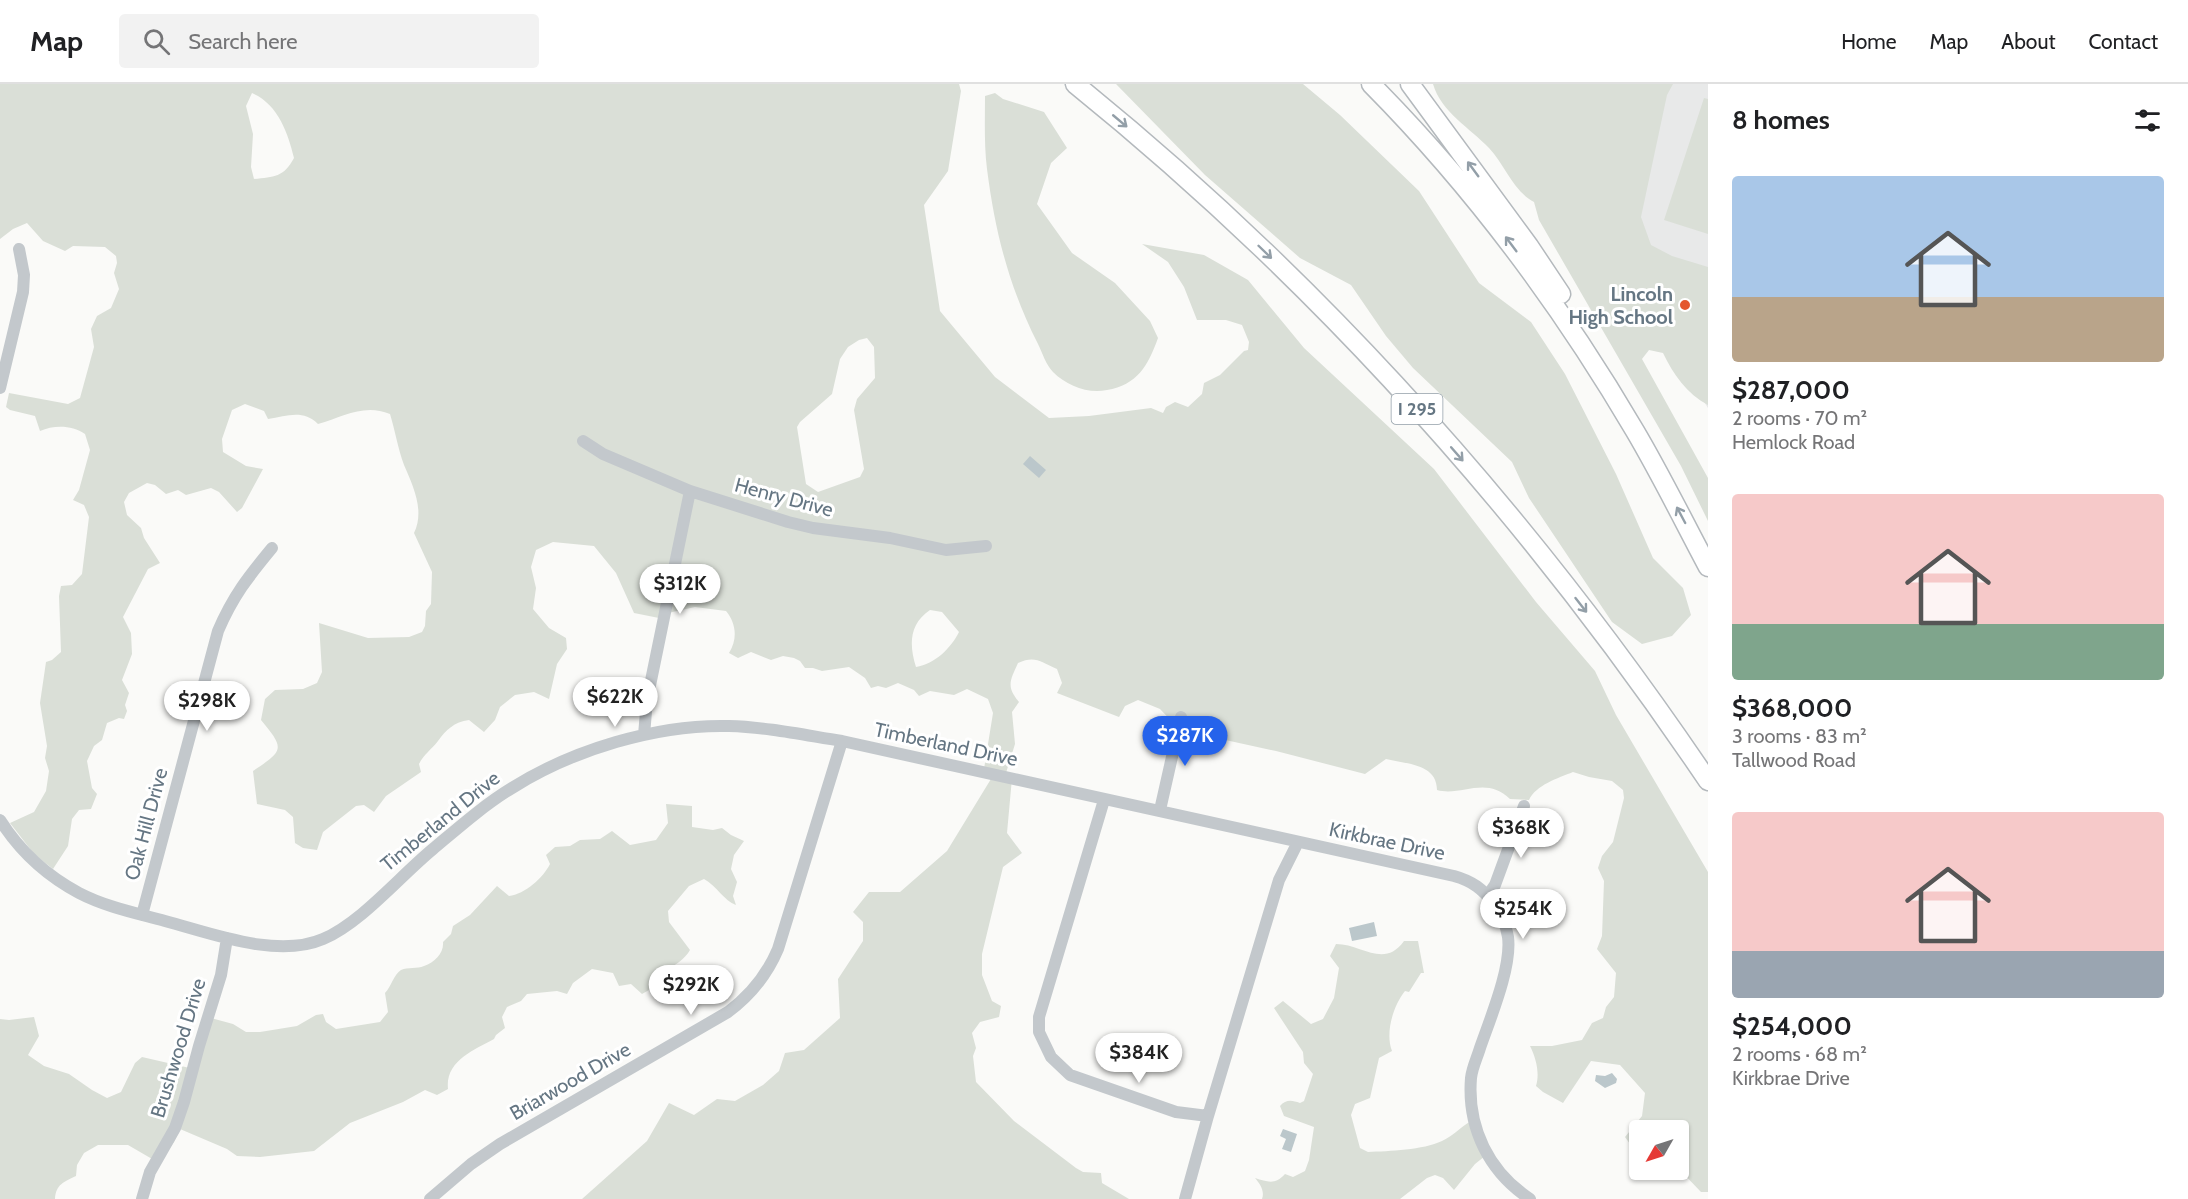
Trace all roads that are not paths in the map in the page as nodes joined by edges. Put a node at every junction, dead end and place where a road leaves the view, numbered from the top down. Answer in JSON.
{"nodes":[{"id":1,"x":1075,"y":84,"type":"edge"},
{"id":2,"x":1371,"y":84,"type":"edge"},
{"id":3,"x":1410,"y":84,"type":"edge"},
{"id":4,"x":19,"y":249,"type":"dead end"},
{"id":5,"x":0,"y":388,"type":"edge"},
{"id":6,"x":1615,"y":396,"type":"junction"},
{"id":7,"x":583,"y":441,"type":"dead end"},
{"id":8,"x":690,"y":491,"type":"junction"},
{"id":9,"x":986,"y":546,"type":"dead end"},
{"id":10,"x":272,"y":548,"type":"dead end"},
{"id":11,"x":1708,"y":567,"type":"edge"},
{"id":12,"x":1181,"y":717,"type":"dead end"},
{"id":13,"x":644,"y":735,"type":"junction"},
{"id":14,"x":842,"y":741,"type":"junction"},
{"id":15,"x":1708,"y":781,"type":"edge"},
{"id":16,"x":1104,"y":800,"type":"junction"},
{"id":17,"x":1524,"y":806,"type":"dead end"},
{"id":18,"x":1160,"y":810,"type":"junction"},
{"id":19,"x":0,"y":820,"type":"edge"},
{"id":20,"x":1298,"y":842,"type":"junction"},
{"id":21,"x":1488,"y":895,"type":"junction"},
{"id":22,"x":142,"y":915,"type":"junction"},
{"id":23,"x":227,"y":938,"type":"junction"},
{"id":24,"x":1208,"y":1116,"type":"junction"},
{"id":25,"x":142,"y":1199,"type":"edge"},
{"id":26,"x":430,"y":1199,"type":"edge"},
{"id":27,"x":1185,"y":1199,"type":"edge"},
{"id":28,"x":1530,"y":1199,"type":"edge"}],
"edges":[{"from":1,"to":15,"type":"highway","number":"I 295","one_way":true},
{"from":6,"to":2,"type":"highway","one_way":true},
{"from":6,"to":3,"type":"highway","one_way":true},
{"from":4,"to":5,"type":"street"},
{"from":11,"to":6,"type":"highway","one_way":true},
{"from":7,"to":8,"type":"street","name":"Henry Drive"},
{"from":8,"to":9,"type":"street","name":"Henry Drive"},
{"from":8,"to":13,"type":"street"},
{"from":10,"to":22,"type":"street","name":"Oak Hill Drive"},
{"from":12,"to":18,"type":"street"},
{"from":13,"to":14,"type":"street","name":"Timberland Drive"},
{"from":13,"to":23,"type":"street","name":"Timberland Drive"},
{"from":14,"to":16,"type":"street","name":"Timberland Drive"},
{"from":14,"to":26,"type":"street","name":"Briarwood Drive"},
{"from":16,"to":18,"type":"street","name":"Timberland Drive"},
{"from":16,"to":24,"type":"street"},
{"from":17,"to":21,"type":"street"},
{"from":18,"to":20,"type":"street","name":"Timberland Drive"},
{"from":19,"to":22,"type":"street","name":"Timberland Drive"},
{"from":20,"to":21,"type":"street","name":"Kirkbrae Drive"},
{"from":20,"to":24,"type":"street","name":"Kirkbrae Drive"},
{"from":21,"to":28,"type":"street","name":"Kirkbrae Drive"},
{"from":22,"to":23,"type":"street","name":"Timberland Drive"},
{"from":23,"to":25,"type":"street","name":"Brushwood Drive"},
{"from":24,"to":27,"type":"street","name":"Kirkbrae Drive"}]}
